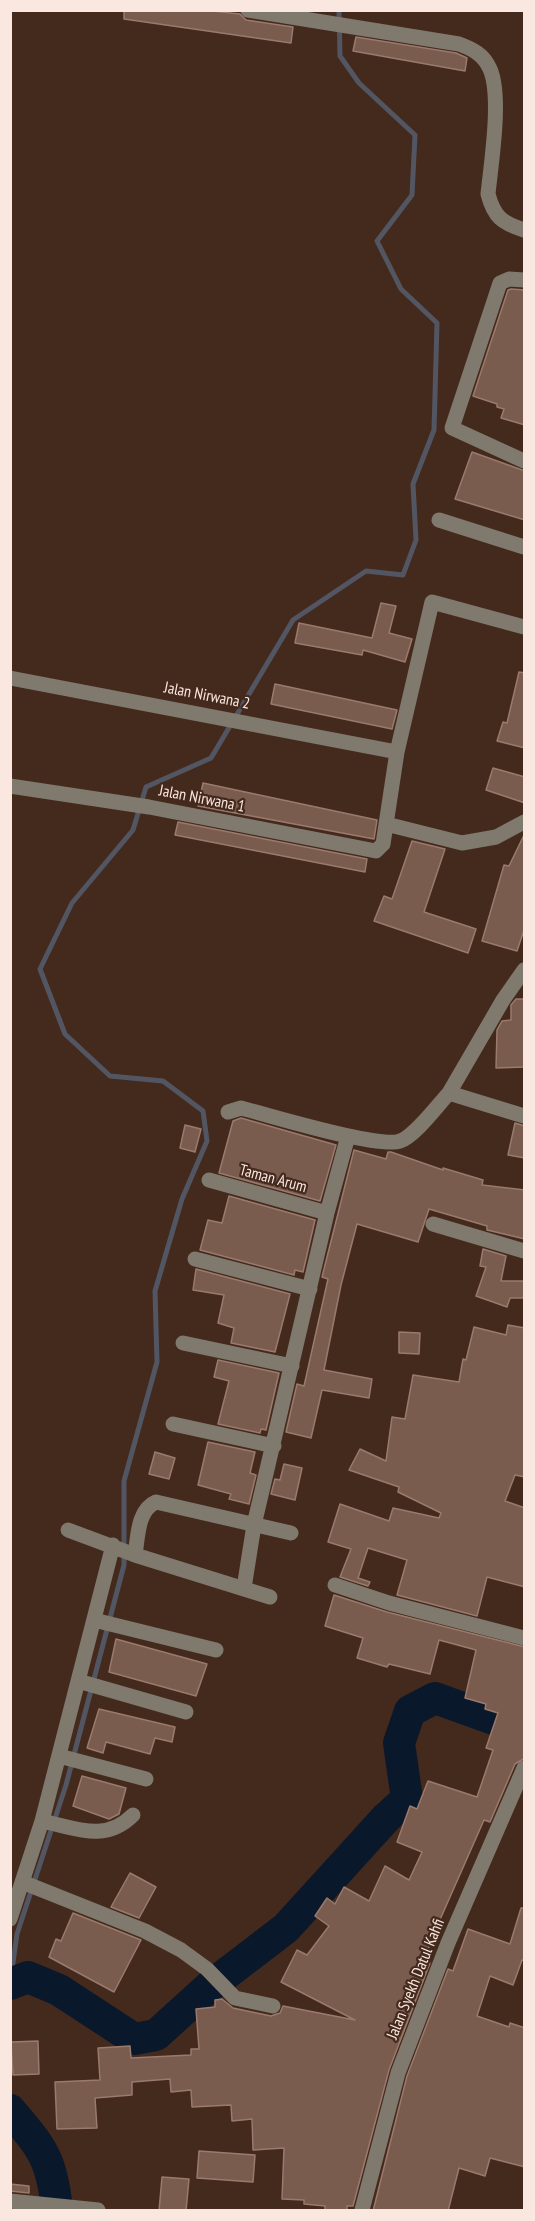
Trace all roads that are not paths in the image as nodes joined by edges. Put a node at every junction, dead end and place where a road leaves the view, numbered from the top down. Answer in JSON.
{"nodes":[{"id":1,"x":248,"y":10,"type":"edge"},
{"id":2,"x":319,"y":19,"type":"edge"},
{"id":3,"x":525,"y":230,"type":"edge"},
{"id":4,"x":525,"y":280,"type":"edge"},
{"id":5,"x":524,"y":459,"type":"edge"},
{"id":6,"x":439,"y":520,"type":"dead end"},
{"id":7,"x":525,"y":548,"type":"edge"},
{"id":8,"x":525,"y":627,"type":"edge"},
{"id":9,"x":10,"y":678,"type":"edge"},
{"id":10,"x":397,"y":752,"type":"junction"},
{"id":11,"x":10,"y":786,"type":"edge"},
{"id":12,"x":525,"y":822,"type":"edge"},
{"id":13,"x":386,"y":824,"type":"junction"},
{"id":14,"x":525,"y":970,"type":"edge"},
{"id":15,"x":449,"y":1093,"type":"junction"},
{"id":16,"x":228,"y":1112,"type":"dead end"},
{"id":17,"x":525,"y":1116,"type":"edge"},
{"id":18,"x":348,"y":1136,"type":"junction"},
{"id":19,"x":209,"y":1180,"type":"dead end"},
{"id":20,"x":327,"y":1213,"type":"junction"},
{"id":21,"x":433,"y":1224,"type":"dead end"},
{"id":22,"x":525,"y":1251,"type":"edge"},
{"id":23,"x":195,"y":1259,"type":"dead end"},
{"id":24,"x":310,"y":1289,"type":"junction"},
{"id":25,"x":183,"y":1343,"type":"dead end"},
{"id":26,"x":292,"y":1366,"type":"junction"},
{"id":27,"x":173,"y":1424,"type":"dead end"},
{"id":28,"x":274,"y":1446,"type":"junction"},
{"id":29,"x":254,"y":1525,"type":"junction"},
{"id":30,"x":68,"y":1530,"type":"dead end"},
{"id":31,"x":291,"y":1533,"type":"dead end"},
{"id":32,"x":123,"y":1550,"type":"junction"},
{"id":33,"x":334,"y":1586,"type":"dead end"},
{"id":34,"x":244,"y":1588,"type":"junction"},
{"id":35,"x":270,"y":1597,"type":"dead end"},
{"id":36,"x":104,"y":1622,"type":"junction"},
{"id":37,"x":525,"y":1638,"type":"edge"},
{"id":38,"x":216,"y":1650,"type":"dead end"},
{"id":39,"x":86,"y":1684,"type":"junction"},
{"id":40,"x":186,"y":1712,"type":"dead end"},
{"id":41,"x":72,"y":1758,"type":"junction"},
{"id":42,"x":525,"y":1768,"type":"edge"},
{"id":43,"x":146,"y":1779,"type":"dead end"},
{"id":44,"x":133,"y":1815,"type":"dead end"},
{"id":45,"x":50,"y":1823,"type":"junction"},
{"id":46,"x":31,"y":1885,"type":"junction"},
{"id":47,"x":10,"y":1919,"type":"edge"},
{"id":48,"x":273,"y":2006,"type":"dead end"},
{"id":49,"x":10,"y":2200,"type":"edge"},
{"id":50,"x":98,"y":2211,"type":"edge"},
{"id":51,"x":362,"y":2211,"type":"edge"}],
"edges":[{"from":1,"to":2,"type":"street"},
{"from":2,"to":3,"type":"street"},
{"from":4,"to":5,"type":"street"},
{"from":6,"to":7,"type":"street"},
{"from":8,"to":10,"type":"street"},
{"from":9,"to":10,"type":"street","name":"Jalan Nirwana 2"},
{"from":10,"to":13,"type":"street"},
{"from":11,"to":13,"type":"street","name":"Jalan Nirwana 1"},
{"from":12,"to":13,"type":"street"},
{"from":14,"to":15,"type":"street"},
{"from":15,"to":17,"type":"street"},
{"from":15,"to":18,"type":"street"},
{"from":16,"to":18,"type":"street"},
{"from":18,"to":20,"type":"street"},
{"from":19,"to":20,"type":"street","name":"Taman Arum"},
{"from":20,"to":24,"type":"street"},
{"from":21,"to":22,"type":"street"},
{"from":23,"to":24,"type":"street"},
{"from":24,"to":26,"type":"street"},
{"from":25,"to":26,"type":"street"},
{"from":26,"to":28,"type":"street"},
{"from":27,"to":28,"type":"street"},
{"from":28,"to":29,"type":"street"},
{"from":29,"to":31,"type":"street"},
{"from":29,"to":32,"type":"street"},
{"from":29,"to":34,"type":"street"},
{"from":30,"to":32,"type":"street"},
{"from":32,"to":34,"type":"street"},
{"from":32,"to":36,"type":"street"},
{"from":33,"to":37,"type":"street"},
{"from":34,"to":35,"type":"street"},
{"from":36,"to":38,"type":"street"},
{"from":36,"to":39,"type":"street"},
{"from":39,"to":40,"type":"street"},
{"from":39,"to":41,"type":"street"},
{"from":41,"to":43,"type":"street"},
{"from":41,"to":45,"type":"street"},
{"from":42,"to":51,"type":"street","name":"Jalan Syekh Datul Kahfi"},
{"from":44,"to":45,"type":"street"},
{"from":45,"to":46,"type":"street"},
{"from":46,"to":47,"type":"street"},
{"from":46,"to":48,"type":"street"},
{"from":49,"to":50,"type":"street"}]}
